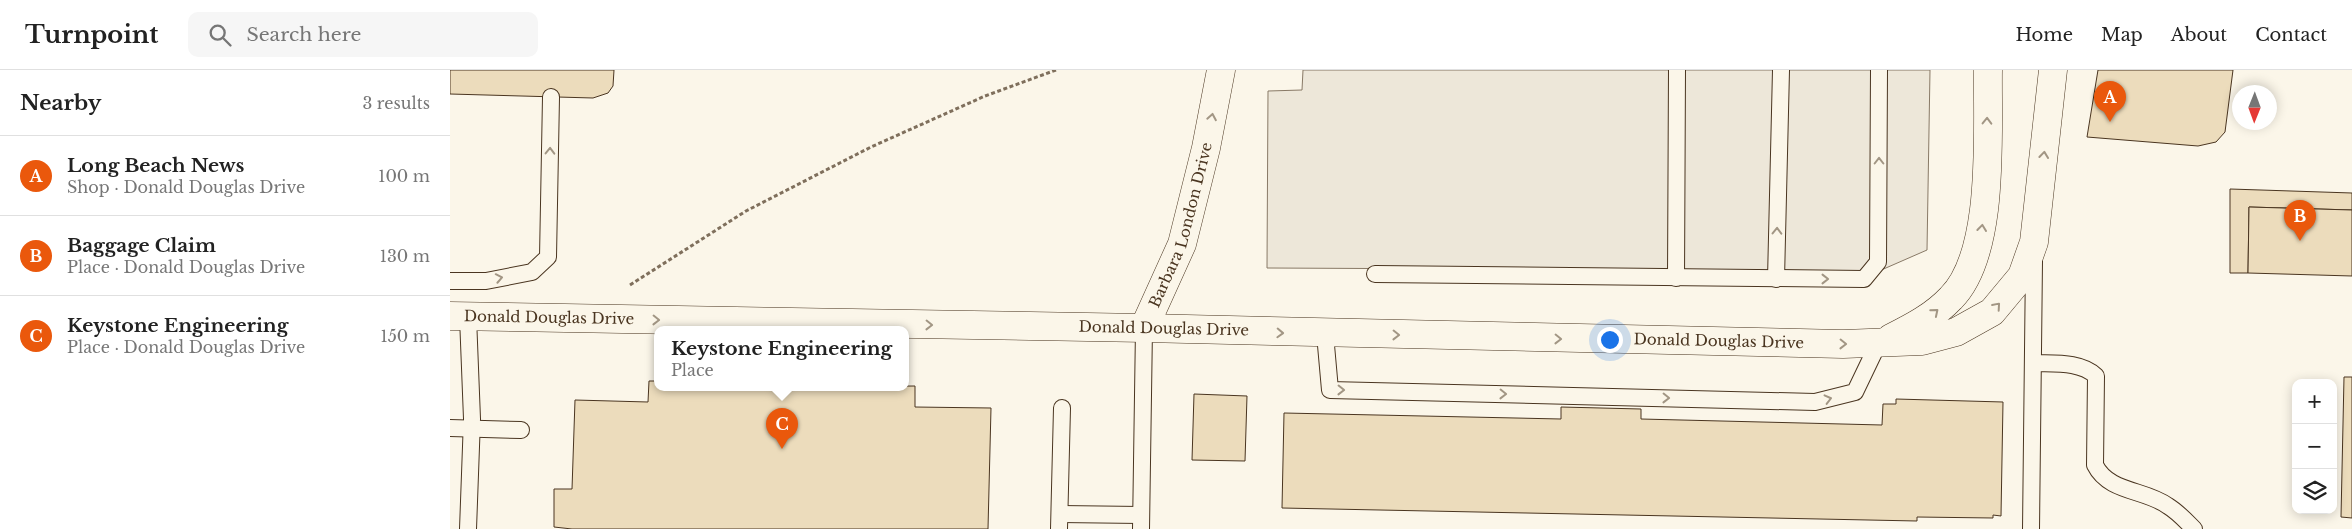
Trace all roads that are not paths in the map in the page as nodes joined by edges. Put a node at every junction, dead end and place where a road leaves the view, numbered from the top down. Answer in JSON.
{"nodes":[{"id":1,"x":1220,"y":70,"type":"edge"},
{"id":2,"x":1677,"y":70,"type":"edge"},
{"id":3,"x":1781,"y":70,"type":"edge"},
{"id":4,"x":1879,"y":70,"type":"edge"},
{"id":5,"x":1988,"y":70,"type":"edge"},
{"id":6,"x":2053,"y":70,"type":"edge"},
{"id":7,"x":551,"y":96,"type":"dead end"},
{"id":8,"x":2034,"y":242,"type":"junction"},
{"id":9,"x":1375,"y":274,"type":"dead end"},
{"id":10,"x":1676,"y":278,"type":"junction"},
{"id":11,"x":1776,"y":279,"type":"junction"},
{"id":12,"x":450,"y":281,"type":"edge"},
{"id":13,"x":459,"y":316,"type":"edge"},
{"id":14,"x":1144,"y":328,"type":"junction"},
{"id":15,"x":1325,"y":334,"type":"junction"},
{"id":16,"x":1878,"y":344,"type":"junction"},
{"id":17,"x":2033,"y":363,"type":"junction"},
{"id":18,"x":1062,"y":408,"type":"dead end"},
{"id":19,"x":450,"y":428,"type":"edge"},
{"id":20,"x":472,"y":429,"type":"junction"},
{"id":21,"x":521,"y":430,"type":"dead end"},
{"id":22,"x":1059,"y":522,"type":"edge"},
{"id":23,"x":1141,"y":522,"type":"edge"},
{"id":24,"x":468,"y":529,"type":"edge"},
{"id":25,"x":2031,"y":529,"type":"edge"},
{"id":26,"x":2194,"y":529,"type":"edge"}],
"edges":[{"from":14,"to":1,"type":"street","name":"Barbara London Drive","one_way":true},
{"from":2,"to":10,"type":"lane"},
{"from":11,"to":3,"type":"lane","one_way":true},
{"from":11,"to":4,"type":"lane","one_way":true},
{"from":16,"to":5,"type":"street","name":"Donald Douglas Drive","one_way":true},
{"from":8,"to":6,"type":"street","name":"Donald Douglas Drive","one_way":true},
{"from":12,"to":7,"type":"lane","one_way":true},
{"from":16,"to":8,"type":"street","name":"Donald Douglas Drive","one_way":true},
{"from":8,"to":17,"type":"lane"},
{"from":9,"to":10,"type":"lane"},
{"from":10,"to":11,"type":"lane"},
{"from":13,"to":14,"type":"street","name":"Donald Douglas Drive","one_way":true},
{"from":13,"to":20,"type":"lane"},
{"from":14,"to":15,"type":"street","name":"Donald Douglas Drive","one_way":true},
{"from":14,"to":23,"type":"lane","name":"Barbara London Drive"},
{"from":15,"to":16,"type":"street","name":"Donald Douglas Drive","one_way":true},
{"from":15,"to":16,"type":"lane","one_way":true},
{"from":17,"to":25,"type":"lane"},
{"from":17,"to":26,"type":"lane"},
{"from":18,"to":22,"type":"lane"},
{"from":19,"to":20,"type":"lane"},
{"from":20,"to":21,"type":"lane"},
{"from":20,"to":24,"type":"lane"},
{"from":22,"to":23,"type":"lane"}]}
